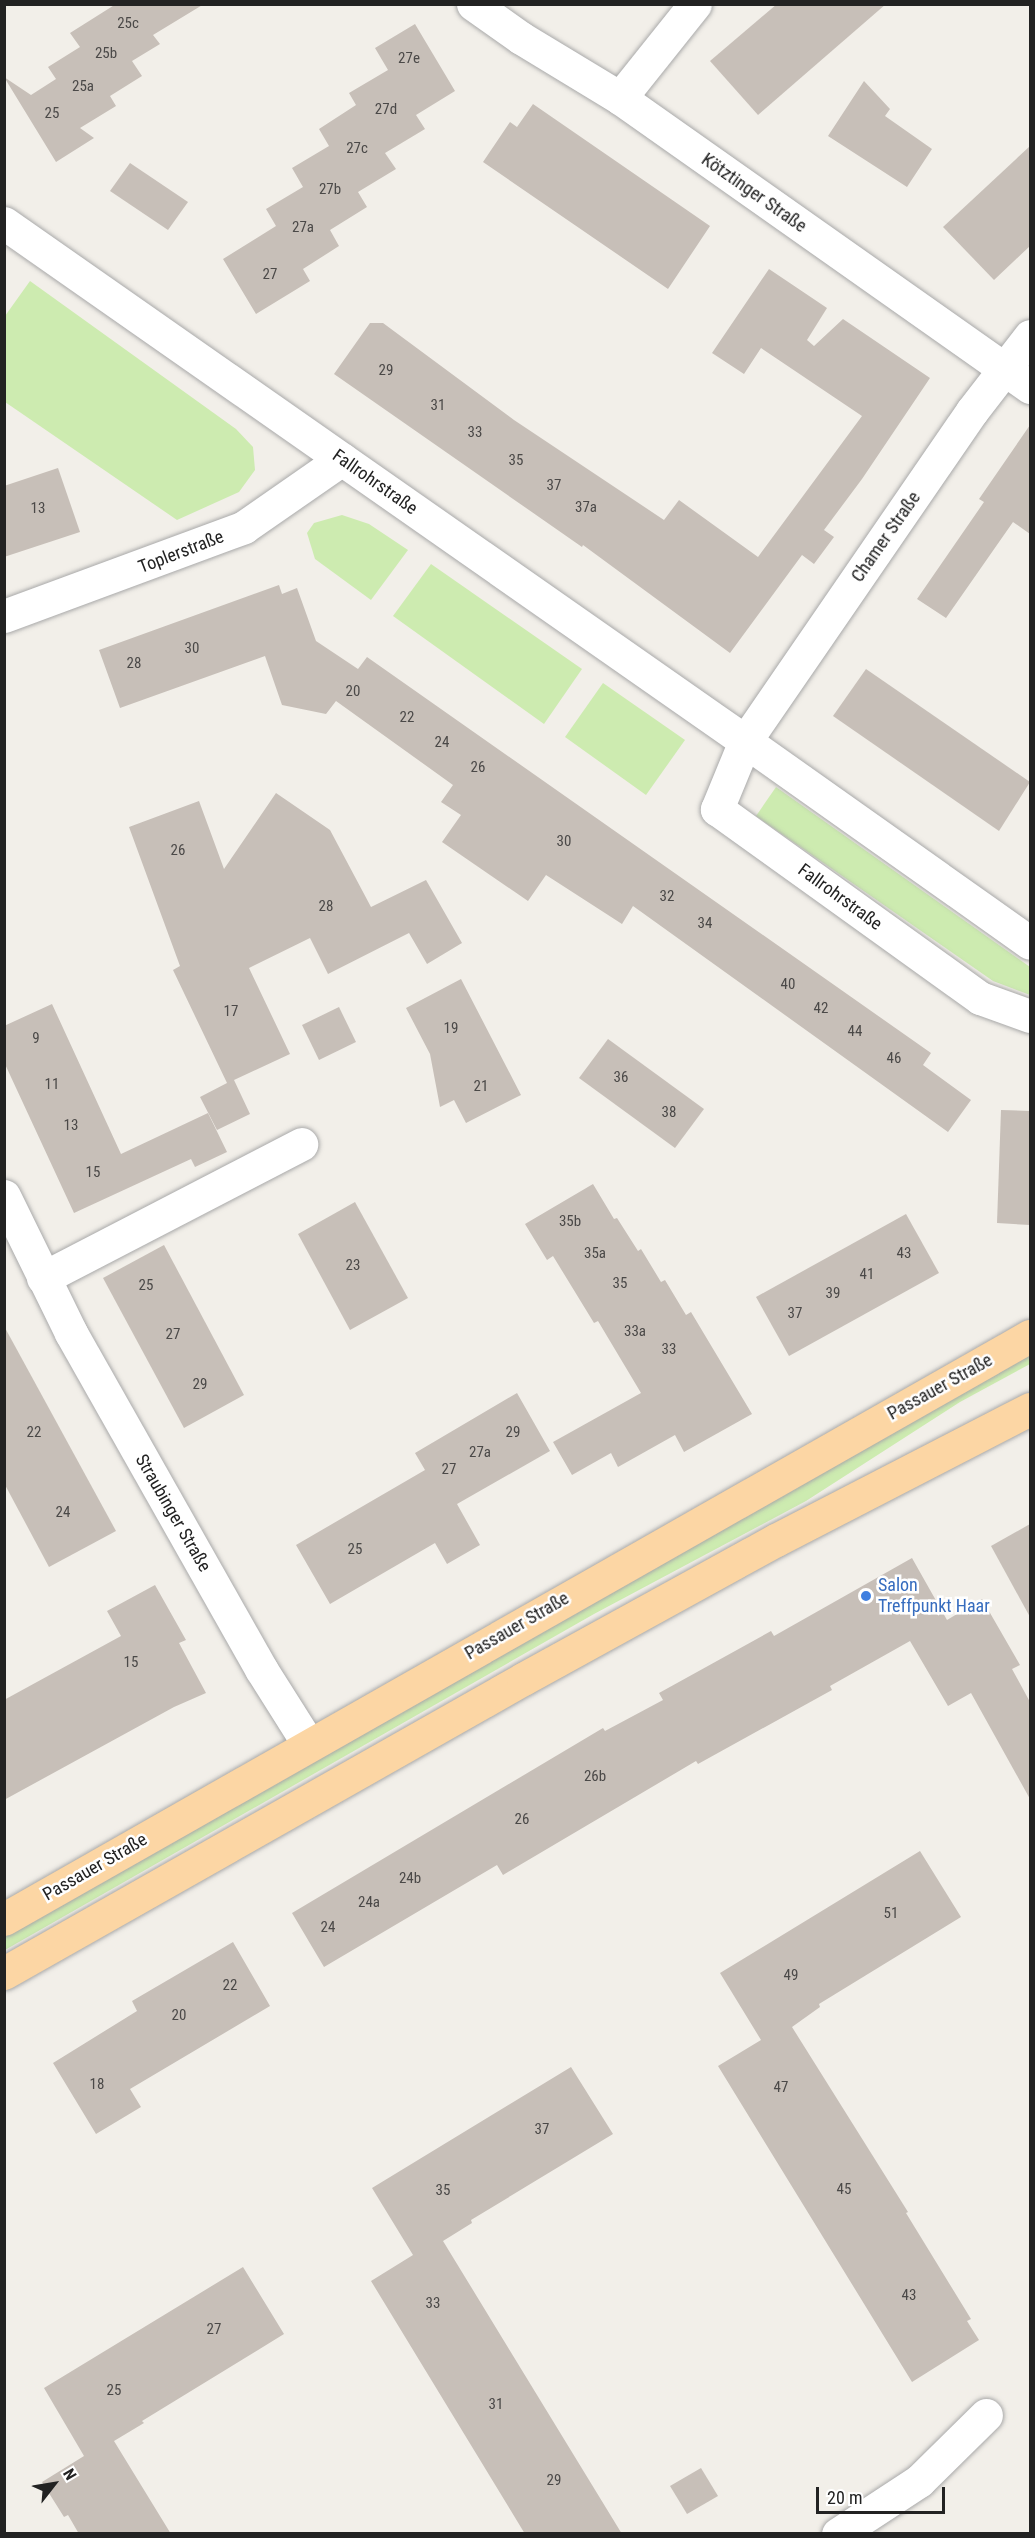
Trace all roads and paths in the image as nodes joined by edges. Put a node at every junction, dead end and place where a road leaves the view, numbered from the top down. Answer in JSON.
{"nodes":[{"id":1,"x":473,"y":4,"type":"edge"},
{"id":2,"x":695,"y":4,"type":"edge"},
{"id":3,"x":620,"y":98,"type":"junction"},
{"id":4,"x":4,"y":223,"type":"edge"},
{"id":5,"x":1030,"y":336,"type":"edge"},
{"id":6,"x":1004,"y":369,"type":"junction"},
{"id":7,"x":1030,"y":387,"type":"edge"},
{"id":8,"x":342,"y":459,"type":"junction"},
{"id":9,"x":4,"y":615,"type":"edge"},
{"id":10,"x":746,"y":741,"type":"junction"},
{"id":11,"x":1030,"y":944,"type":"edge"},
{"id":12,"x":1030,"y":1016,"type":"edge"},
{"id":13,"x":301,"y":1143,"type":"dead end"},
{"id":14,"x":4,"y":1197,"type":"edge"},
{"id":15,"x":43,"y":1278,"type":"junction"},
{"id":16,"x":1030,"y":1336,"type":"edge"},
{"id":17,"x":1030,"y":1409,"type":"edge"},
{"id":18,"x":309,"y":1745,"type":"junction"},
{"id":19,"x":4,"y":1919,"type":"edge"},
{"id":20,"x":4,"y":1973,"type":"edge"},
{"id":21,"x":986,"y":2415,"type":"dead end"},
{"id":22,"x":838,"y":2534,"type":"edge"}],
"edges":[{"from":1,"to":3,"type":"street","name":"Kötztinger Straße"},
{"from":2,"to":3,"type":"street"},
{"from":3,"to":6,"type":"street","name":"Kötztinger Straße"},
{"from":4,"to":8,"type":"street","name":"Fallrohrstraße"},
{"from":5,"to":6,"type":"street","name":"Chamer Straße"},
{"from":6,"to":7,"type":"street","name":"Kötztinger Straße"},
{"from":6,"to":10,"type":"street","name":"Chamer Straße"},
{"from":8,"to":9,"type":"street","name":"Toplerstraße"},
{"from":8,"to":10,"type":"street","name":"Fallrohrstraße"},
{"from":10,"to":11,"type":"street","name":"Fallrohrstraße"},
{"from":10,"to":12,"type":"street","name":"Fallrohrstraße"},
{"from":13,"to":15,"type":"street"},
{"from":14,"to":15,"type":"street","name":"Straubinger Straße"},
{"from":15,"to":18,"type":"street","name":"Straubinger Straße"},
{"from":16,"to":18,"type":"main road","name":"Passauer Straße"},
{"from":17,"to":20,"type":"main road"},
{"from":18,"to":19,"type":"main road","name":"Passauer Straße"},
{"from":21,"to":22,"type":"street"}]}
